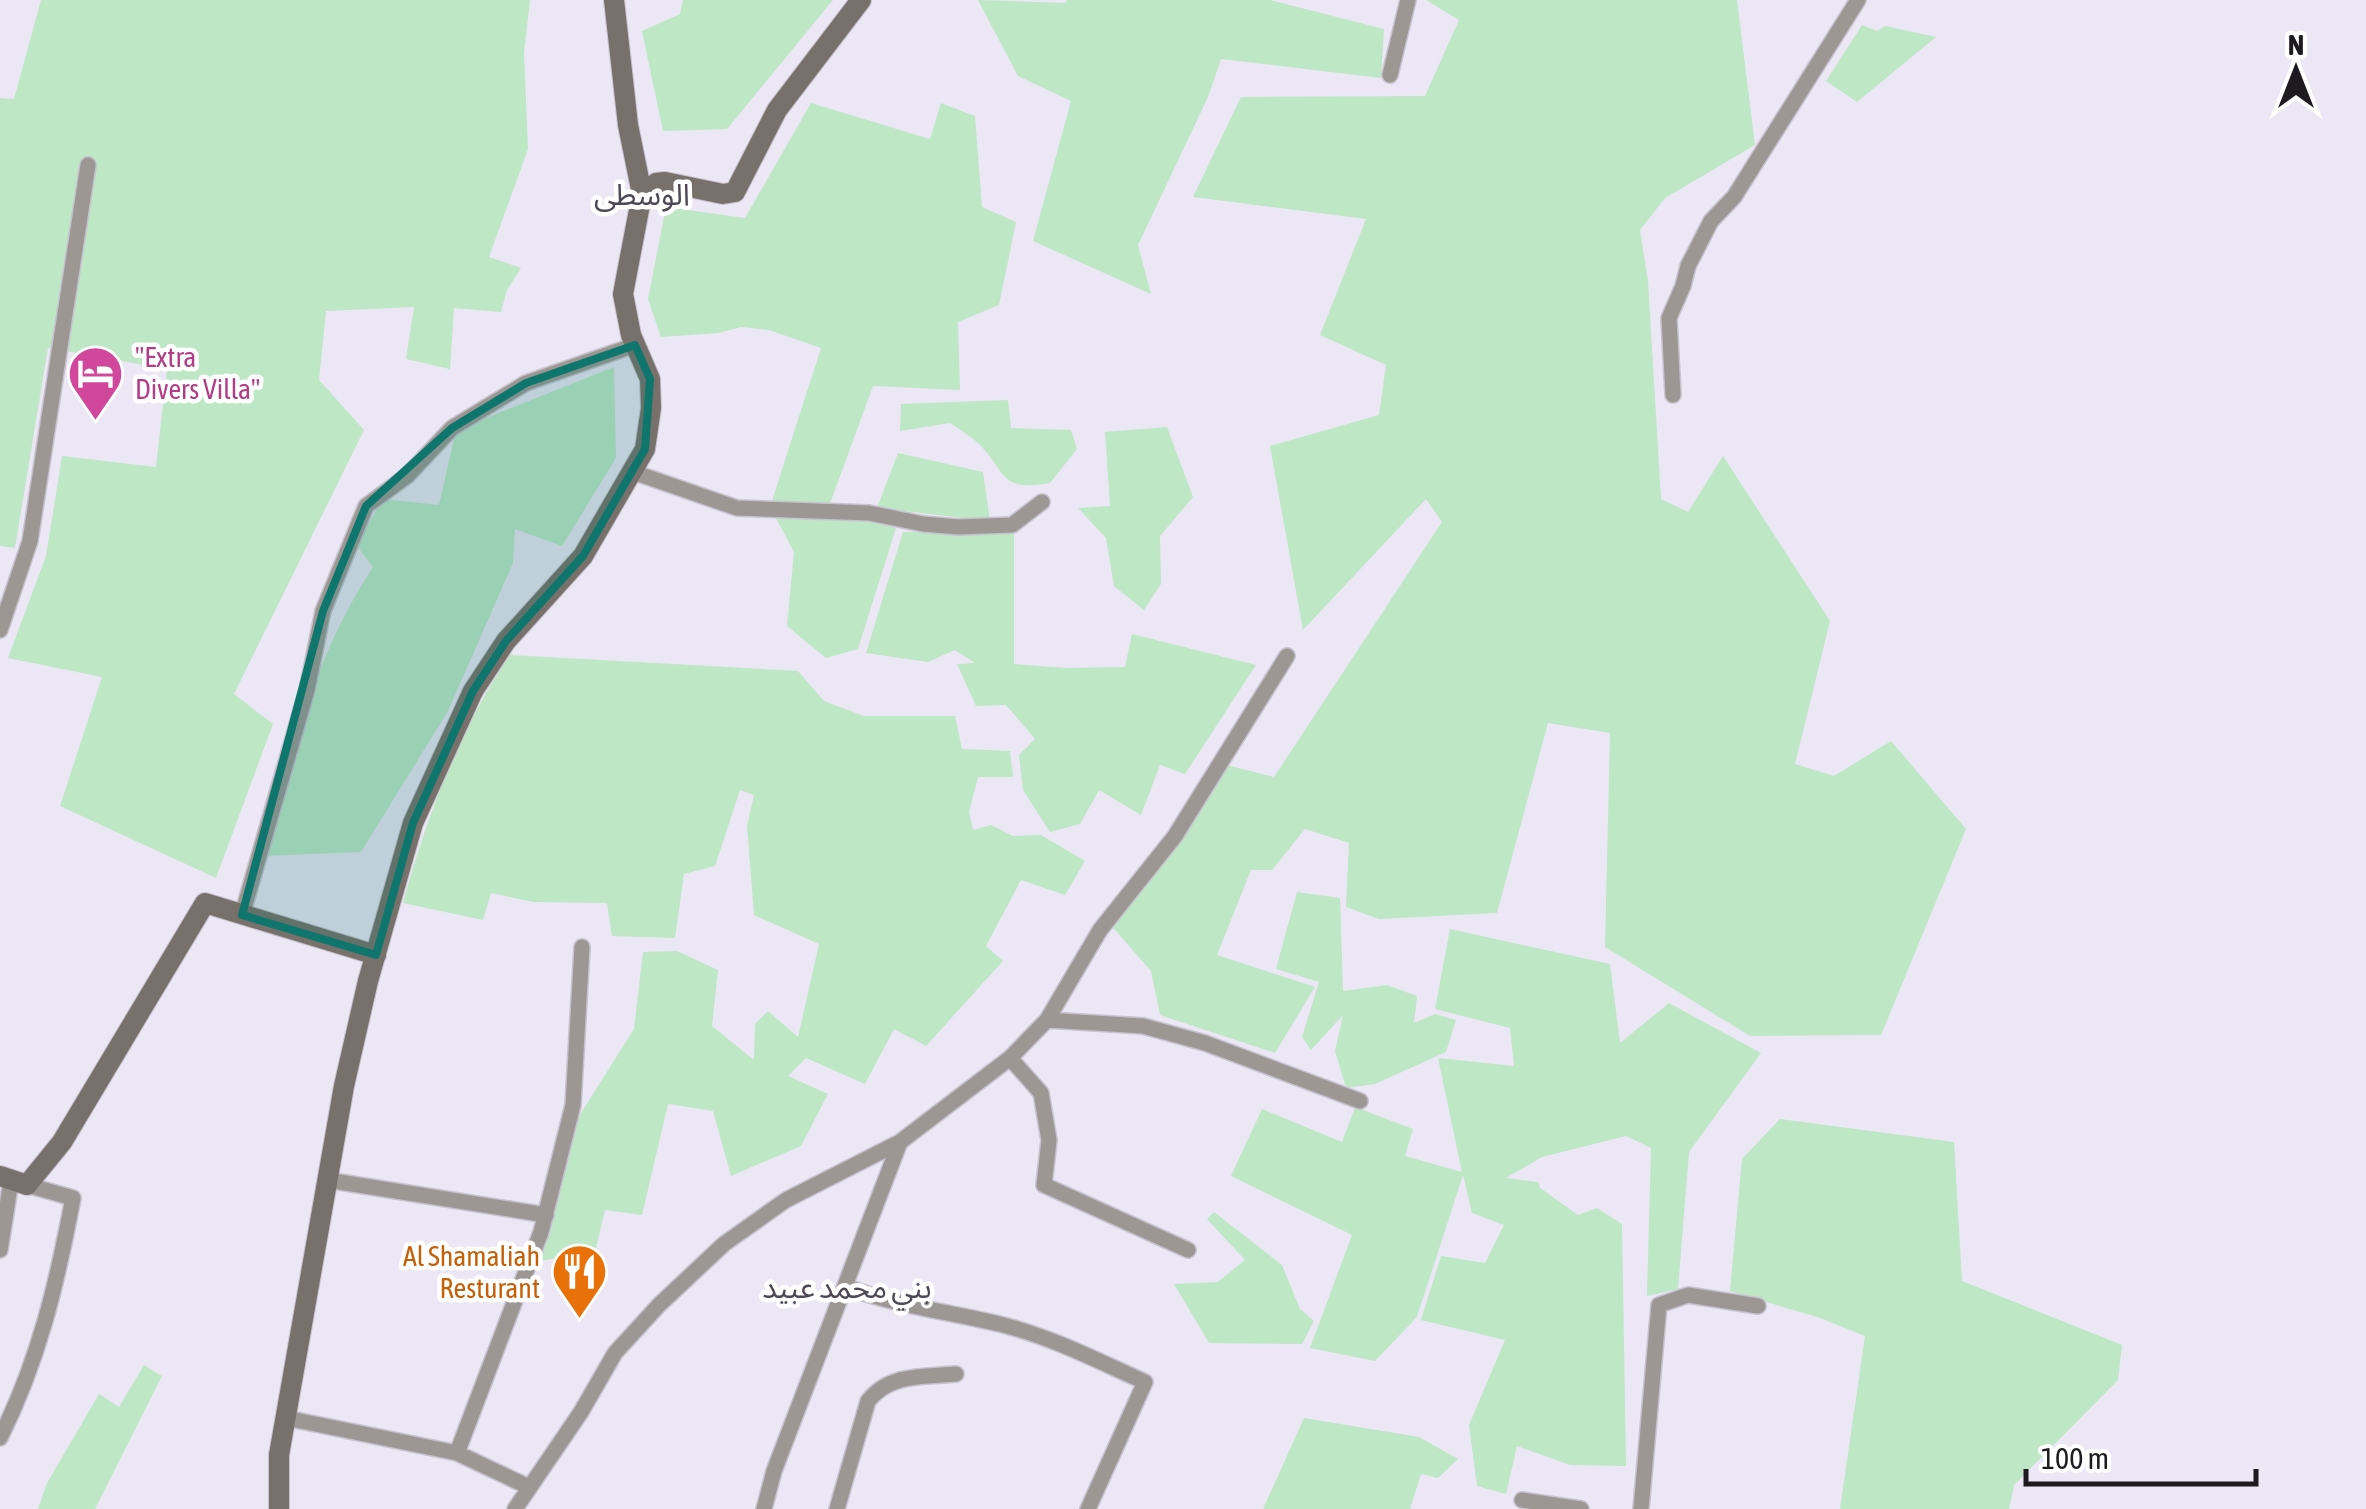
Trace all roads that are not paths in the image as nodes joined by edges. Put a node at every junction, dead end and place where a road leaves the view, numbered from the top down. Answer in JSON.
{"nodes":[{"id":1,"x":614,"y":0,"type":"edge"},
{"id":2,"x":860,"y":0,"type":"edge"},
{"id":3,"x":1408,"y":0,"type":"edge"},
{"id":4,"x":1858,"y":0,"type":"edge"},
{"id":5,"x":1390,"y":74,"type":"dead end"},
{"id":6,"x":88,"y":164,"type":"dead end"},
{"id":7,"x":642,"y":194,"type":"junction"},
{"id":8,"x":635,"y":345,"type":"junction"},
{"id":9,"x":1674,"y":395,"type":"dead end"},
{"id":10,"x":633,"y":472,"type":"junction"},
{"id":11,"x":1042,"y":502,"type":"dead end"},
{"id":12,"x":0,"y":630,"type":"edge"},
{"id":13,"x":1287,"y":656,"type":"dead end"},
{"id":14,"x":242,"y":915,"type":"junction"},
{"id":15,"x":582,"y":947,"type":"dead end"},
{"id":16,"x":376,"y":955,"type":"junction"},
{"id":17,"x":1047,"y":1020,"type":"junction"},
{"id":18,"x":1010,"y":1058,"type":"junction"},
{"id":19,"x":1360,"y":1101,"type":"dead end"},
{"id":20,"x":900,"y":1142,"type":"junction"},
{"id":21,"x":326,"y":1180,"type":"junction"},
{"id":22,"x":13,"y":1181,"type":"edge"},
{"id":23,"x":546,"y":1216,"type":"junction"},
{"id":24,"x":0,"y":1250,"type":"edge"},
{"id":25,"x":1188,"y":1250,"type":"dead end"},
{"id":26,"x":847,"y":1287,"type":"junction"},
{"id":27,"x":1758,"y":1306,"type":"dead end"},
{"id":28,"x":956,"y":1374,"type":"dead end"},
{"id":29,"x":286,"y":1418,"type":"junction"},
{"id":30,"x":0,"y":1438,"type":"edge"},
{"id":31,"x":457,"y":1453,"type":"junction"},
{"id":32,"x":529,"y":1487,"type":"junction"},
{"id":33,"x":1522,"y":1500,"type":"dead end"},
{"id":34,"x":279,"y":1509,"type":"edge"},
{"id":35,"x":515,"y":1509,"type":"edge"},
{"id":36,"x":764,"y":1509,"type":"edge"},
{"id":37,"x":838,"y":1509,"type":"edge"},
{"id":38,"x":1088,"y":1509,"type":"edge"},
{"id":39,"x":1580,"y":1509,"type":"edge"},
{"id":40,"x":1640,"y":1509,"type":"edge"}],
"edges":[{"from":1,"to":7,"type":"street"},
{"from":2,"to":7,"type":"street"},
{"from":3,"to":5,"type":"street"},
{"from":4,"to":9,"type":"street"},
{"from":6,"to":12,"type":"street"},
{"from":7,"to":8,"type":"street"},
{"from":8,"to":10,"type":"street"},
{"from":8,"to":14,"type":"street"},
{"from":10,"to":11,"type":"street"},
{"from":10,"to":16,"type":"street"},
{"from":13,"to":17,"type":"street"},
{"from":14,"to":16,"type":"street"},
{"from":14,"to":22,"type":"street"},
{"from":15,"to":23,"type":"street"},
{"from":16,"to":21,"type":"street"},
{"from":17,"to":18,"type":"street"},
{"from":17,"to":19,"type":"street"},
{"from":18,"to":20,"type":"street"},
{"from":18,"to":25,"type":"street"},
{"from":20,"to":26,"type":"street"},
{"from":20,"to":32,"type":"street"},
{"from":21,"to":23,"type":"street"},
{"from":21,"to":29,"type":"street"},
{"from":22,"to":24,"type":"street"},
{"from":22,"to":30,"type":"street"},
{"from":23,"to":31,"type":"street"},
{"from":26,"to":36,"type":"street"},
{"from":26,"to":38,"type":"street"},
{"from":27,"to":40,"type":"street"},
{"from":28,"to":37,"type":"street"},
{"from":29,"to":31,"type":"street"},
{"from":29,"to":34,"type":"street"},
{"from":31,"to":32,"type":"street"},
{"from":32,"to":35,"type":"street"},
{"from":33,"to":39,"type":"street"}]}
